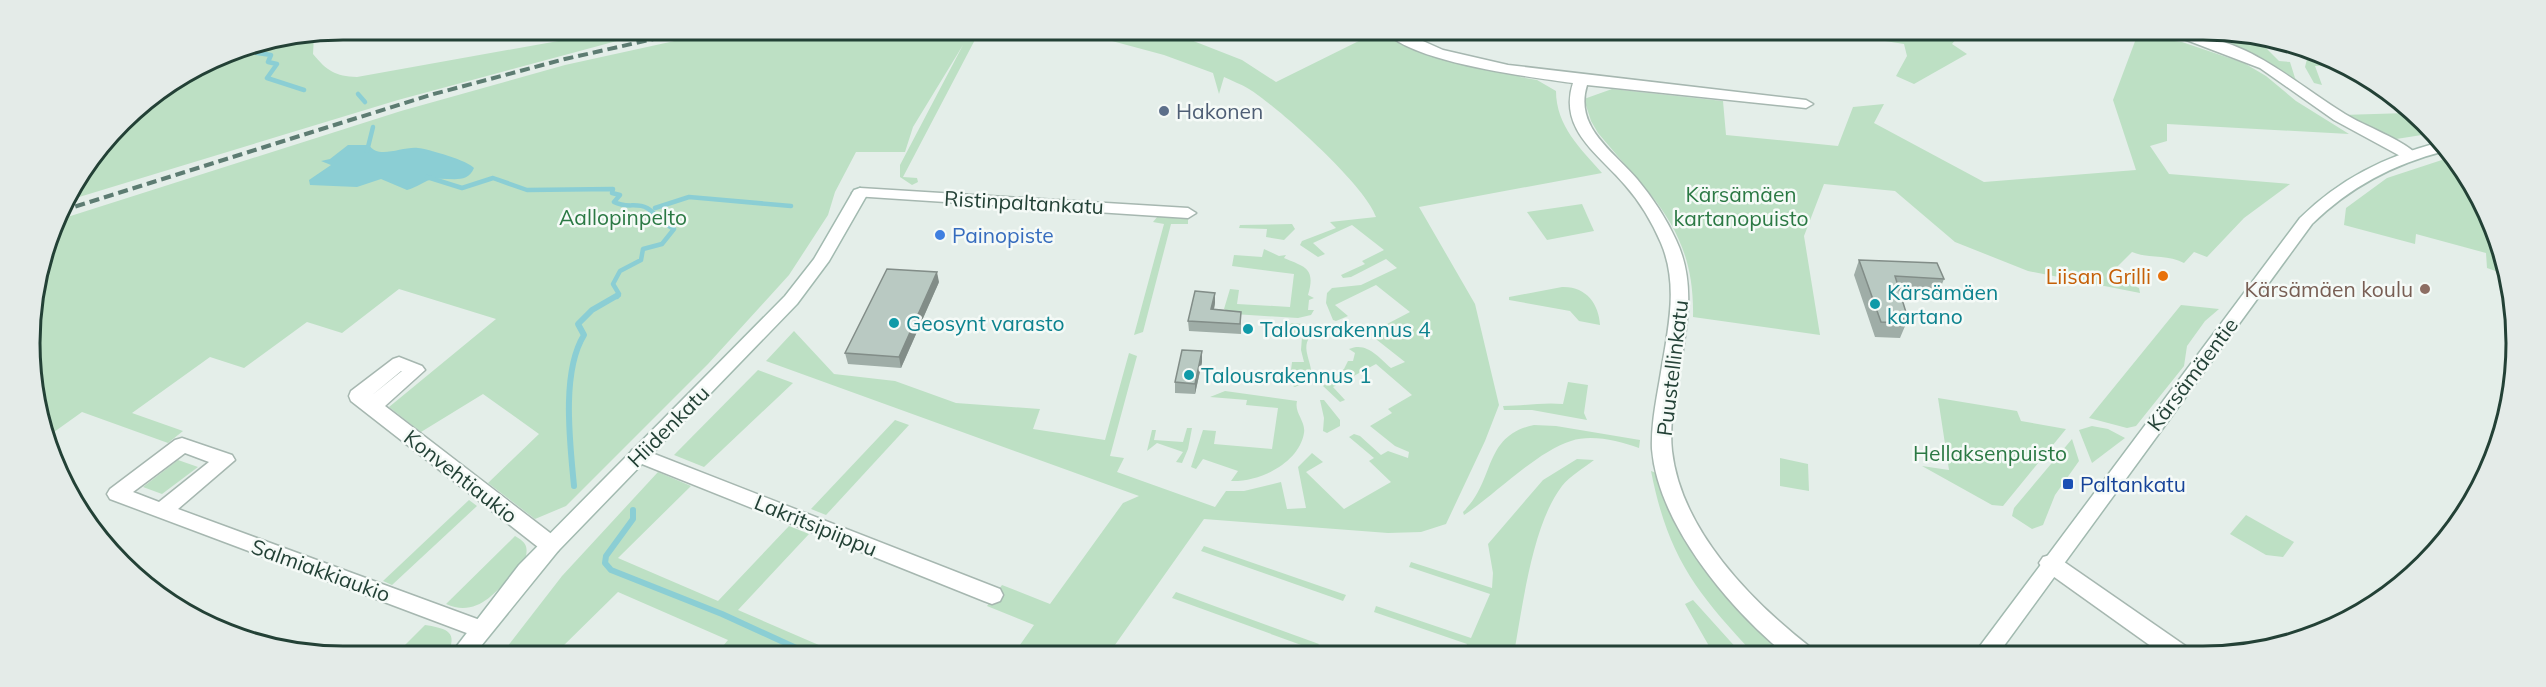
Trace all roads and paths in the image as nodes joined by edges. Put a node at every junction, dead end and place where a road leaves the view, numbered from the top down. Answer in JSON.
{"nodes":[{"id":1,"x":1407,"y":40,"type":"edge"},
{"id":2,"x":2197,"y":40,"type":"edge"},
{"id":3,"x":1581,"y":80,"type":"junction"},
{"id":4,"x":1806,"y":104,"type":"dead end"},
{"id":5,"x":2434,"y":148,"type":"edge"},
{"id":6,"x":2409,"y":154,"type":"junction"},
{"id":7,"x":860,"y":193,"type":"joint"},
{"id":8,"x":1188,"y":213,"type":"dead end"},
{"id":9,"x":372,"y":406,"type":"dead end"},
{"id":10,"x":639,"y":455,"type":"junction"},
{"id":11,"x":161,"y":511,"type":"dead end"},
{"id":12,"x":551,"y":545,"type":"junction"},
{"id":13,"x":2050,"y":563,"type":"junction"},
{"id":14,"x":992,"y":596,"type":"dead end"},
{"id":15,"x":480,"y":629,"type":"junction"},
{"id":16,"x":468,"y":646,"type":"edge"},
{"id":17,"x":1793,"y":646,"type":"edge"},
{"id":18,"x":1991,"y":646,"type":"edge"},
{"id":19,"x":2168,"y":646,"type":"edge"}],
"edges":[{"from":1,"to":3,"type":"street"},
{"from":2,"to":6,"type":"street"},
{"from":3,"to":4,"type":"street"},
{"from":3,"to":17,"type":"street","name":"Puustellinkatu"},
{"from":5,"to":6,"type":"street","name":"Kärsämäentie"},
{"from":6,"to":13,"type":"street","name":"Kärsämäentie"},
{"from":7,"to":8,"type":"street","name":"Ristinpaltankatu"},
{"from":7,"to":10,"type":"street","name":"Hiidenkatu"},
{"from":9,"to":12,"type":"street","name":"Konvehtiaukio"},
{"from":10,"to":12,"type":"street","name":"Hiidenkatu"},
{"from":10,"to":14,"type":"street","name":"Lakritsipiippu"},
{"from":11,"to":15,"type":"street","name":"Salmiakkiaukio"},
{"from":12,"to":15,"type":"street","name":"Hiidenkatu"},
{"from":13,"to":18,"type":"street","name":"Kärsämäentie"},
{"from":13,"to":19,"type":"street"},
{"from":15,"to":16,"type":"street","name":"Hiidenkatu"}]}
